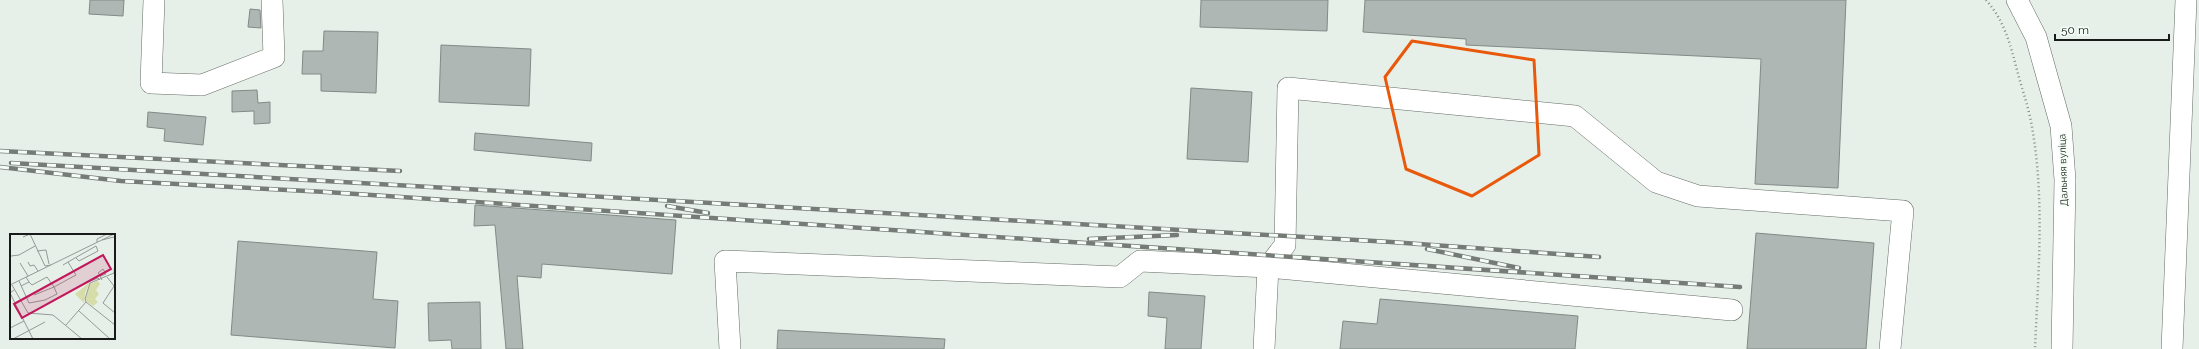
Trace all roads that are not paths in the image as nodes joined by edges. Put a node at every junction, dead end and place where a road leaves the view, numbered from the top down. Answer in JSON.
{"nodes":[{"id":1,"x":154,"y":0,"type":"edge"},
{"id":2,"x":272,"y":0,"type":"edge"},
{"id":3,"x":2017,"y":0,"type":"edge"},
{"id":4,"x":2186,"y":0,"type":"edge"},
{"id":5,"x":1268,"y":267,"type":"junction"},
{"id":6,"x":1732,"y":310,"type":"dead end"},
{"id":7,"x":730,"y":349,"type":"edge"},
{"id":8,"x":1264,"y":349,"type":"edge"},
{"id":9,"x":1890,"y":349,"type":"edge"},
{"id":10,"x":2062,"y":349,"type":"edge"},
{"id":11,"x":2172,"y":349,"type":"edge"}],
"edges":[{"from":1,"to":2,"type":"street"},
{"from":3,"to":10,"type":"street","name":"Дальняя вуліца"},
{"from":4,"to":11,"type":"street"},
{"from":5,"to":6,"type":"street"},
{"from":5,"to":7,"type":"street"},
{"from":5,"to":8,"type":"street"},
{"from":5,"to":9,"type":"street"}]}
